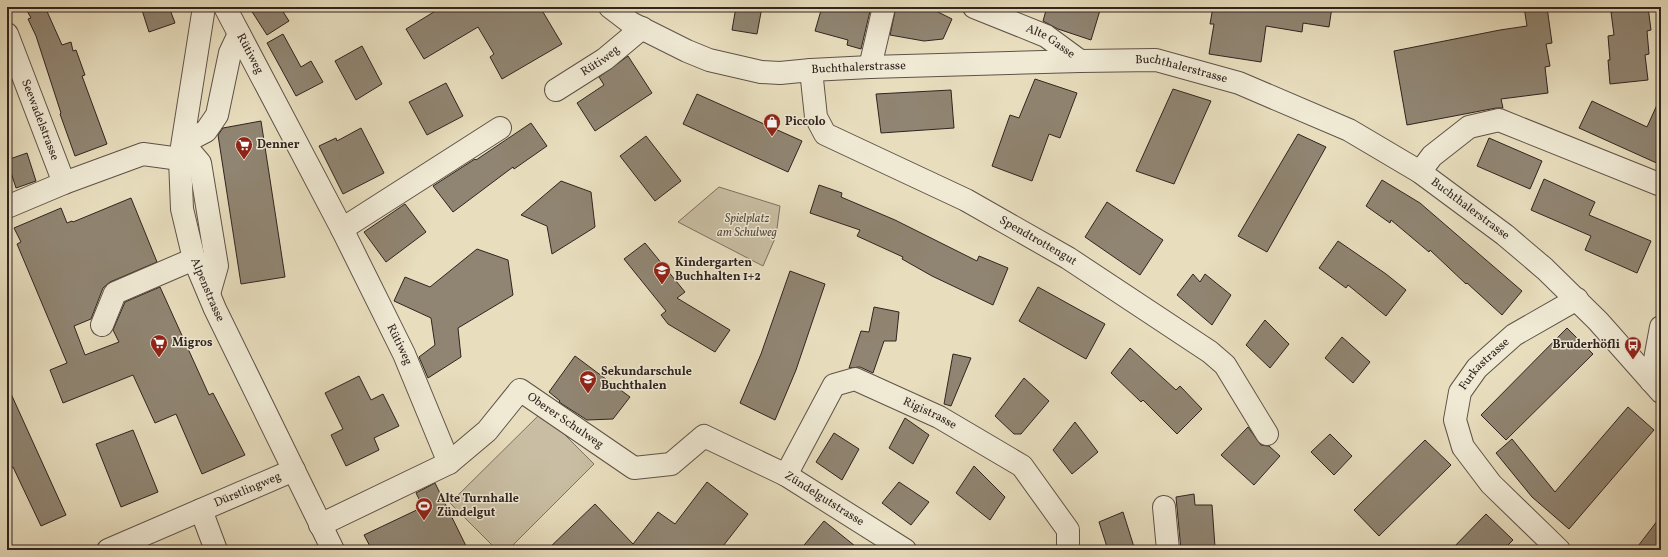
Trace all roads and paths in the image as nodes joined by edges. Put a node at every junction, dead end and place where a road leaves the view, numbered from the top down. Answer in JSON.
{"nodes":[{"id":1,"x":204,"y":7,"type":"edge"},
{"id":2,"x":225,"y":7,"type":"edge"},
{"id":3,"x":610,"y":7,"type":"edge"},
{"id":4,"x":884,"y":7,"type":"edge"},
{"id":5,"x":974,"y":7,"type":"edge"},
{"id":6,"x":636,"y":19,"type":"edge"},
{"id":7,"x":7,"y":34,"type":"edge"},
{"id":8,"x":239,"y":34,"type":"junction"},
{"id":9,"x":1080,"y":60,"type":"junction"},
{"id":10,"x":870,"y":67,"type":"junction"},
{"id":11,"x":811,"y":70,"type":"junction"},
{"id":12,"x":556,"y":90,"type":"dead end"},
{"id":13,"x":500,"y":128,"type":"dead end"},
{"id":14,"x":181,"y":151,"type":"junction"},
{"id":15,"x":1420,"y":172,"type":"junction"},
{"id":16,"x":64,"y":183,"type":"junction"},
{"id":17,"x":1661,"y":184,"type":"edge"},
{"id":18,"x":7,"y":207,"type":"edge"},
{"id":19,"x":342,"y":229,"type":"junction"},
{"id":20,"x":194,"y":259,"type":"junction"},
{"id":21,"x":209,"y":294,"type":"junction"},
{"id":22,"x":1577,"y":299,"type":"junction"},
{"id":23,"x":102,"y":325,"type":"dead end"},
{"id":24,"x":1661,"y":327,"type":"edge"},
{"id":25,"x":1656,"y":387,"type":"edge"},
{"id":26,"x":1267,"y":434,"type":"dead end"},
{"id":27,"x":739,"y":454,"type":"joint"},
{"id":28,"x":449,"y":463,"type":"junction"},
{"id":29,"x":294,"y":470,"type":"junction"},
{"id":30,"x":786,"y":475,"type":"junction"},
{"id":31,"x":1164,"y":508,"type":"dead end"},
{"id":32,"x":202,"y":510,"type":"junction"},
{"id":33,"x":320,"y":525,"type":"junction"},
{"id":34,"x":108,"y":550,"type":"edge"},
{"id":35,"x":216,"y":550,"type":"edge"},
{"id":36,"x":333,"y":550,"type":"edge"},
{"id":37,"x":905,"y":550,"type":"edge"},
{"id":38,"x":1068,"y":550,"type":"edge"},
{"id":39,"x":1168,"y":550,"type":"edge"},
{"id":40,"x":1559,"y":550,"type":"edge"}],
"edges":[{"from":1,"to":14,"type":"street","name":"Alpenstrasse"},
{"from":2,"to":8,"type":"street","name":"Rütiweg"},
{"from":3,"to":6,"type":"street","name":"Buchthalerstrasse"},
{"from":4,"to":10,"type":"street"},
{"from":5,"to":9,"type":"street","name":"Alte Gasse"},
{"from":6,"to":11,"type":"street","name":"Buchthalerstrasse"},
{"from":6,"to":12,"type":"street","name":"Rütiweg"},
{"from":7,"to":16,"type":"street","name":"Seewadelstrasse"},
{"from":8,"to":14,"type":"street"},
{"from":8,"to":19,"type":"street","name":"Rütiweg"},
{"from":9,"to":10,"type":"street","name":"Buchthalerstrasse"},
{"from":9,"to":15,"type":"street","name":"Buchthalerstrasse"},
{"from":10,"to":11,"type":"street","name":"Buchthalerstrasse"},
{"from":11,"to":26,"type":"street","name":"Spendtrottengut"},
{"from":13,"to":19,"type":"street"},
{"from":14,"to":16,"type":"street"},
{"from":14,"to":20,"type":"street","name":"Alpenstrasse"},
{"from":14,"to":21,"type":"street"},
{"from":15,"to":17,"type":"street"},
{"from":15,"to":22,"type":"street","name":"Buchthalerstrasse"},
{"from":16,"to":18,"type":"street"},
{"from":19,"to":28,"type":"street","name":"Rütiweg"},
{"from":20,"to":21,"type":"street","name":"Alpenstrasse"},
{"from":20,"to":23,"type":"street"},
{"from":21,"to":29,"type":"street","name":"Alpenstrasse"},
{"from":22,"to":25,"type":"street","name":"Buchthalerstrasse"},
{"from":22,"to":40,"type":"street","name":"Furkastrasse"},
{"from":24,"to":25,"type":"street"},
{"from":27,"to":28,"type":"street","name":"Oberer Schulweg"},
{"from":27,"to":30,"type":"street","name":"Zündelgutstrasse"},
{"from":28,"to":33,"type":"street","name":"Oberer Schulweg"},
{"from":29,"to":32,"type":"street","name":"Dürstlingweg"},
{"from":29,"to":33,"type":"street","name":"Alpenstrasse"},
{"from":30,"to":37,"type":"street","name":"Zündelgutstrasse"},
{"from":30,"to":38,"type":"street","name":"Rigistrasse"},
{"from":31,"to":39,"type":"street"},
{"from":32,"to":34,"type":"street","name":"Dürstlingweg"},
{"from":32,"to":35,"type":"street","name":"Dürstlingweg"},
{"from":33,"to":36,"type":"street","name":"Alpenstrasse"}]}
